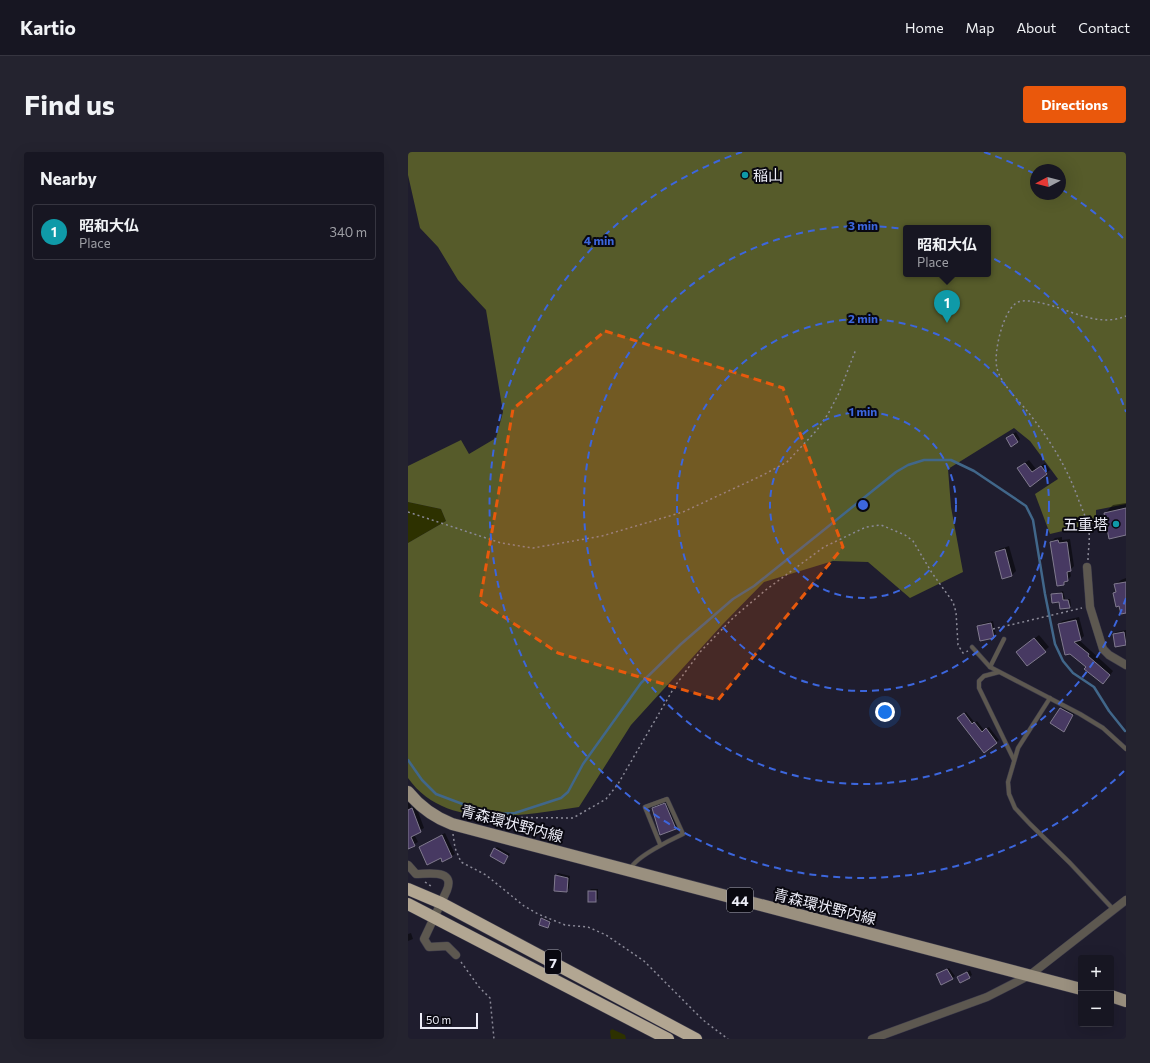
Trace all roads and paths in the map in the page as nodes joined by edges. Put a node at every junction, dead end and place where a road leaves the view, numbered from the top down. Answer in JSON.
{"nodes":[{"id":1,"x":1126,"y":316,"type":"edge"},
{"id":2,"x":856,"y":349,"type":"dead end"},
{"id":3,"x":408,"y":512,"type":"edge"},
{"id":4,"x":1087,"y":568,"type":"joint"},
{"id":5,"x":1090,"y":607,"type":"junction"},
{"id":6,"x":992,"y":629,"type":"dead end"},
{"id":7,"x":1004,"y":639,"type":"dead end"},
{"id":8,"x":972,"y":647,"type":"joint"},
{"id":9,"x":1126,"y":665,"type":"edge"},
{"id":10,"x":990,"y":667,"type":"junction"},
{"id":11,"x":999,"y":672,"type":"junction"},
{"id":12,"x":1050,"y":698,"type":"junction"},
{"id":13,"x":1126,"y":749,"type":"edge"},
{"id":14,"x":1014,"y":760,"type":"junction"},
{"id":15,"x":408,"y":792,"type":"edge"},
{"id":16,"x":465,"y":817,"type":"dead end"},
{"id":17,"x":452,"y":824,"type":"junction"},
{"id":18,"x":660,"y":844,"type":"junction"},
{"id":19,"x":408,"y":865,"type":"edge"},
{"id":20,"x":630,"y":871,"type":"junction"},
{"id":21,"x":408,"y":889,"type":"edge"},
{"id":22,"x":1126,"y":900,"type":"edge"},
{"id":23,"x":441,"y":903,"type":"junction"},
{"id":24,"x":408,"y":904,"type":"edge"},
{"id":25,"x":1113,"y":909,"type":"junction"},
{"id":26,"x":434,"y":917,"type":"junction"},
{"id":27,"x":456,"y":955,"type":"joint"},
{"id":28,"x":1030,"y":975,"type":"junction"},
{"id":29,"x":1078,"y":987,"type":"edge"},
{"id":30,"x":1114,"y":997,"type":"edge"},
{"id":31,"x":1126,"y":1000,"type":"edge"},
{"id":32,"x":494,"y":1039,"type":"edge"},
{"id":33,"x":668,"y":1039,"type":"edge"},
{"id":34,"x":696,"y":1039,"type":"edge"},
{"id":35,"x":728,"y":1039,"type":"edge"},
{"id":36,"x":872,"y":1039,"type":"edge"}],
"edges":[{"from":1,"to":4,"type":"path"},
{"from":2,"to":3,"type":"path"},
{"from":4,"to":5,"type":"street"},
{"from":5,"to":6,"type":"path"},
{"from":5,"to":9,"type":"street"},
{"from":7,"to":10,"type":"lane"},
{"from":8,"to":10,"type":"lane"},
{"from":8,"to":16,"type":"path"},
{"from":10,"to":11,"type":"lane"},
{"from":11,"to":12,"type":"lane"},
{"from":11,"to":14,"type":"lane"},
{"from":12,"to":13,"type":"lane"},
{"from":12,"to":14,"type":"lane"},
{"from":14,"to":25,"type":"lane"},
{"from":15,"to":17,"type":"main road","name":"青森環状野内線","number":"44"},
{"from":17,"to":20,"type":"main road","name":"青森環状野内線","number":"44"},
{"from":17,"to":35,"type":"path"},
{"from":18,"to":18,"type":"lane"},
{"from":18,"to":20,"type":"lane"},
{"from":19,"to":23,"type":"street"},
{"from":20,"to":28,"type":"main road","name":"青森環状野内線","number":"44"},
{"from":21,"to":23,"type":"highway","number":"7"},
{"from":22,"to":25,"type":"street"},
{"from":23,"to":26,"type":"street"},
{"from":23,"to":34,"type":"highway","number":"7"},
{"from":24,"to":26,"type":"highway","number":"7"},
{"from":25,"to":28,"type":"street"},
{"from":26,"to":27,"type":"street"},
{"from":26,"to":33,"type":"highway","number":"7"},
{"from":27,"to":32,"type":"path"},
{"from":28,"to":29,"type":"main road","name":"青森環状野内線","number":"44"},
{"from":28,"to":36,"type":"street"},
{"from":30,"to":31,"type":"main road"}]}
